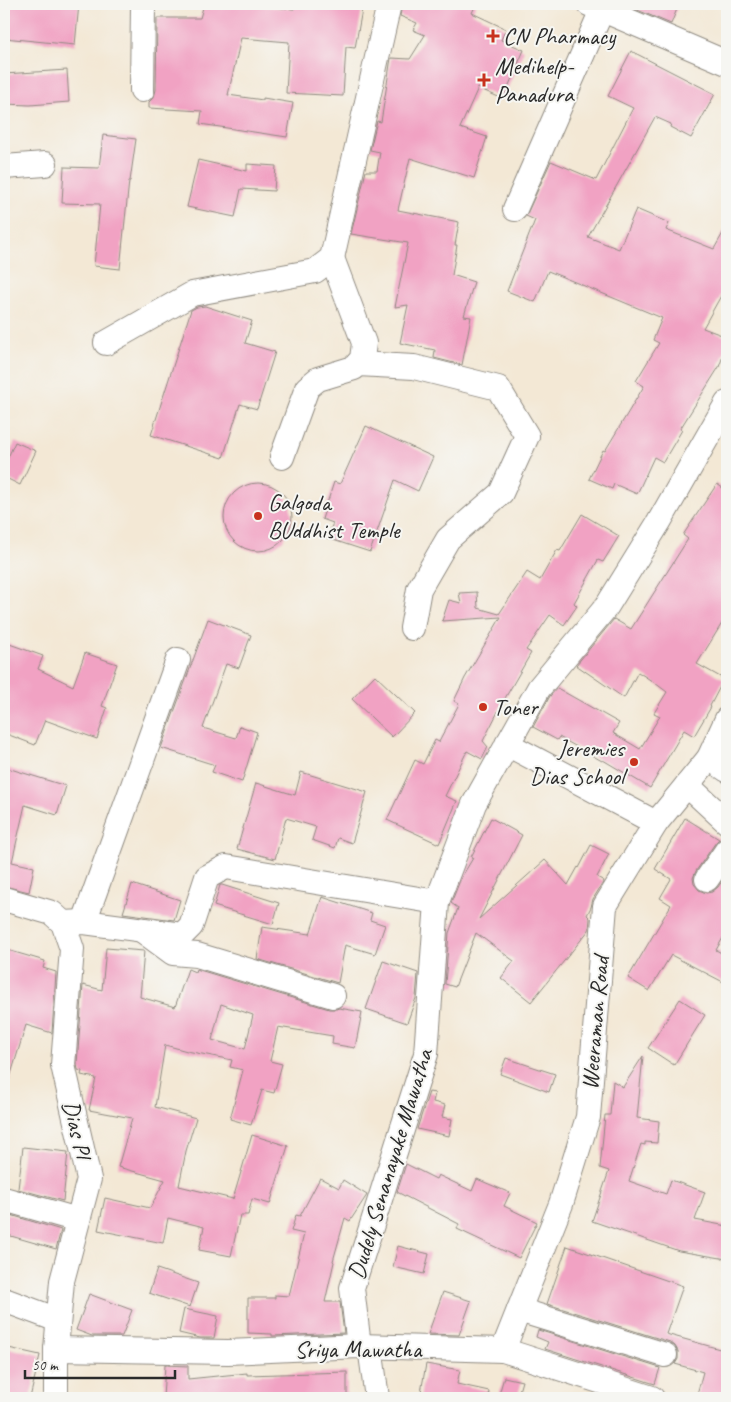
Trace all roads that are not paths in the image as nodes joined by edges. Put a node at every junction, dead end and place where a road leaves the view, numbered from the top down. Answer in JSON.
{"nodes":[{"id":1,"x":143,"y":4,"type":"edge"},
{"id":2,"x":389,"y":4,"type":"edge"},
{"id":3,"x":595,"y":7,"type":"edge"},
{"id":4,"x":727,"y":63,"type":"edge"},
{"id":5,"x":142,"y":90,"type":"dead end"},
{"id":6,"x":45,"y":164,"type":"dead end"},
{"id":7,"x":4,"y":167,"type":"edge"},
{"id":8,"x":515,"y":209,"type":"dead end"},
{"id":9,"x":332,"y":258,"type":"junction"},
{"id":10,"x":106,"y":343,"type":"dead end"},
{"id":11,"x":358,"y":364,"type":"junction"},
{"id":12,"x":727,"y":403,"type":"edge"},
{"id":13,"x":282,"y":457,"type":"dead end"},
{"id":14,"x":412,"y":628,"type":"dead end"},
{"id":15,"x":178,"y":660,"type":"dead end"},
{"id":16,"x":727,"y":719,"type":"edge"},
{"id":17,"x":507,"y":744,"type":"junction"},
{"id":18,"x":718,"y":764,"type":"edge"},
{"id":19,"x":687,"y":785,"type":"junction"},
{"id":20,"x":727,"y":822,"type":"edge"},
{"id":21,"x":656,"y":823,"type":"junction"},
{"id":22,"x":727,"y":850,"type":"edge"},
{"id":23,"x":707,"y":879,"type":"dead end"},
{"id":24,"x":4,"y":899,"type":"edge"},
{"id":25,"x":438,"y":902,"type":"junction"},
{"id":26,"x":73,"y":922,"type":"junction"},
{"id":27,"x":143,"y":930,"type":"junction"},
{"id":28,"x":333,"y":996,"type":"dead end"},
{"id":29,"x":4,"y":1200,"type":"edge"},
{"id":30,"x":78,"y":1220,"type":"junction"},
{"id":31,"x":4,"y":1300,"type":"edge"},
{"id":32,"x":519,"y":1310,"type":"junction"},
{"id":33,"x":58,"y":1320,"type":"junction"},
{"id":34,"x":365,"y":1346,"type":"junction"},
{"id":35,"x":56,"y":1349,"type":"junction"},
{"id":36,"x":503,"y":1350,"type":"junction"},
{"id":37,"x":665,"y":1355,"type":"dead end"},
{"id":38,"x":56,"y":1398,"type":"edge"},
{"id":39,"x":377,"y":1398,"type":"edge"},
{"id":40,"x":652,"y":1398,"type":"edge"}],
"edges":[{"from":1,"to":5,"type":"street"},
{"from":2,"to":9,"type":"street"},
{"from":3,"to":4,"type":"street"},
{"from":3,"to":8,"type":"street"},
{"from":6,"to":7,"type":"street"},
{"from":9,"to":10,"type":"street"},
{"from":9,"to":11,"type":"street"},
{"from":11,"to":13,"type":"street"},
{"from":11,"to":14,"type":"street"},
{"from":12,"to":17,"type":"street","name":"Dudely Senanayake Mawatha"},
{"from":15,"to":26,"type":"street"},
{"from":16,"to":18,"type":"street","name":"Weeraman Road"},
{"from":17,"to":21,"type":"street"},
{"from":17,"to":25,"type":"street","name":"Dudely Senanayake Mawatha"},
{"from":18,"to":19,"type":"street","name":"Weeraman Road"},
{"from":19,"to":20,"type":"street"},
{"from":19,"to":21,"type":"street","name":"Weeraman Road"},
{"from":21,"to":32,"type":"street","name":"Weeraman Road"},
{"from":22,"to":23,"type":"street"},
{"from":24,"to":26,"type":"street"},
{"from":25,"to":27,"type":"street"},
{"from":25,"to":34,"type":"street","name":"Dudely Senanayake Mawatha"},
{"from":26,"to":27,"type":"street"},
{"from":26,"to":30,"type":"street","name":"Dias Pl"},
{"from":27,"to":28,"type":"street"},
{"from":29,"to":30,"type":"street"},
{"from":30,"to":33,"type":"street","name":"Dias Pl"},
{"from":31,"to":33,"type":"street"},
{"from":32,"to":36,"type":"street","name":"Weeraman Road"},
{"from":32,"to":37,"type":"street"},
{"from":33,"to":35,"type":"street","name":"Dias Pl"},
{"from":34,"to":35,"type":"street","name":"Sriya Mawatha"},
{"from":34,"to":36,"type":"street","name":"Sriya Mawatha"},
{"from":34,"to":39,"type":"street","name":"Dudely Senanayake Mawatha"},
{"from":35,"to":38,"type":"street","name":"Dias Pl"},
{"from":36,"to":40,"type":"street","name":"Sriya Mawatha"}]}
